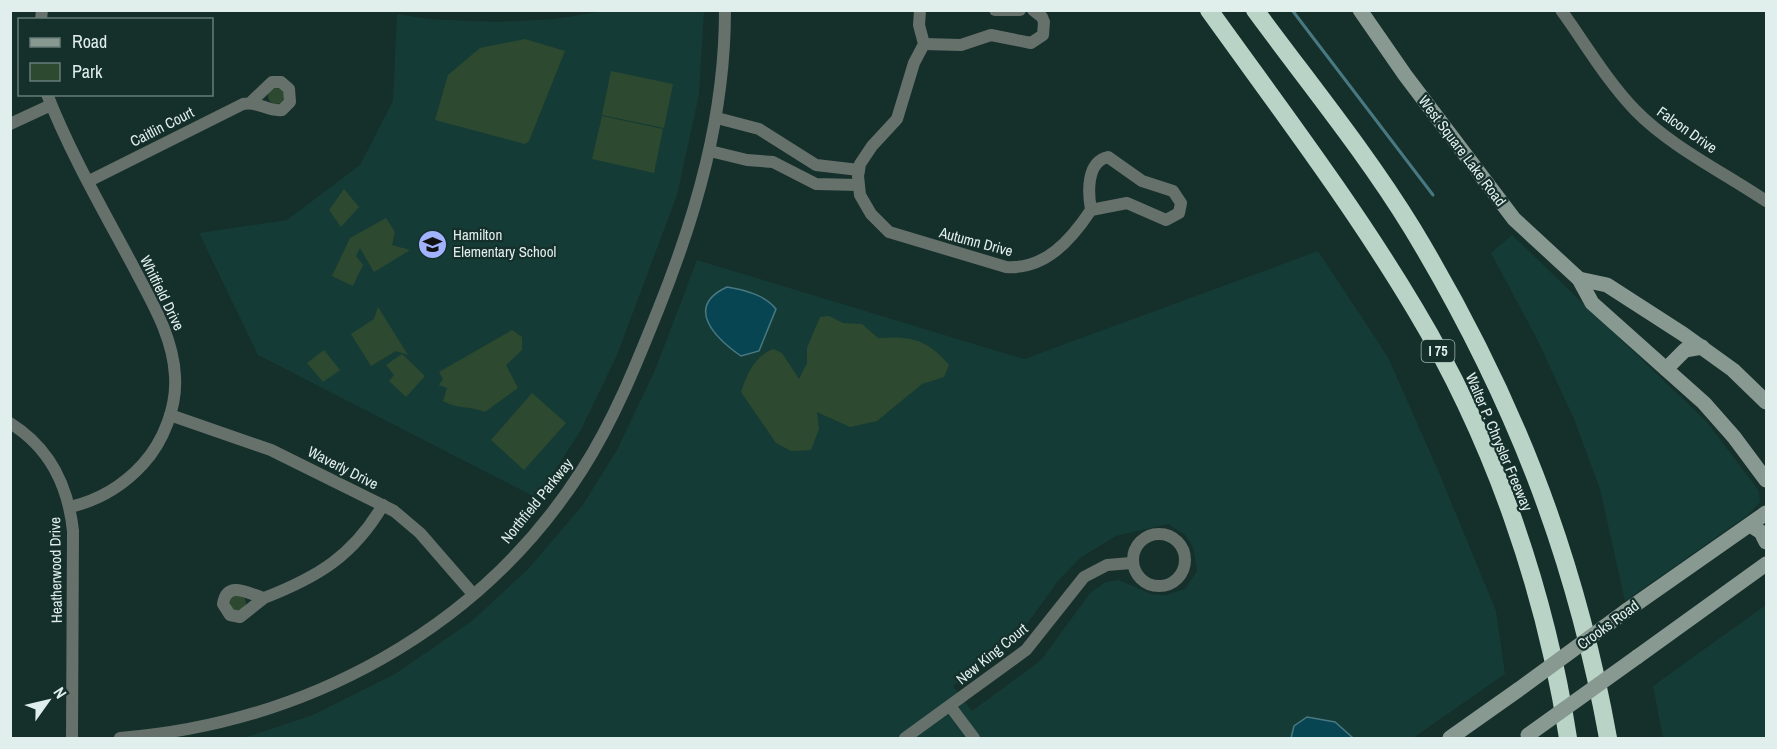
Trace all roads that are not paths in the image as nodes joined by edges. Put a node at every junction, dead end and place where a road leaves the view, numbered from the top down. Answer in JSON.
{"nodes":[{"id":1,"x":725,"y":10,"type":"edge"},
{"id":2,"x":920,"y":10,"type":"edge"},
{"id":3,"x":994,"y":10,"type":"edge"},
{"id":4,"x":1020,"y":10,"type":"edge"},
{"id":5,"x":1033,"y":10,"type":"edge"},
{"id":6,"x":1209,"y":10,"type":"edge"},
{"id":7,"x":1256,"y":10,"type":"edge"},
{"id":8,"x":1360,"y":10,"type":"edge"},
{"id":9,"x":1561,"y":10,"type":"edge"},
{"id":10,"x":924,"y":44,"type":"junction"},
{"id":11,"x":49,"y":100,"type":"edge"},
{"id":12,"x":250,"y":103,"type":"dead end"},
{"id":13,"x":717,"y":118,"type":"junction"},
{"id":14,"x":10,"y":124,"type":"edge"},
{"id":15,"x":710,"y":152,"type":"junction"},
{"id":16,"x":858,"y":177,"type":"junction"},
{"id":17,"x":89,"y":181,"type":"junction"},
{"id":18,"x":1767,"y":201,"type":"edge"},
{"id":19,"x":1091,"y":210,"type":"junction"},
{"id":20,"x":1579,"y":279,"type":"junction"},
{"id":21,"x":1702,"y":347,"type":"junction"},
{"id":22,"x":1666,"y":369,"type":"junction"},
{"id":23,"x":1767,"y":402,"type":"edge"},
{"id":24,"x":170,"y":415,"type":"junction"},
{"id":25,"x":10,"y":423,"type":"edge"},
{"id":26,"x":1767,"y":480,"type":"edge"},
{"id":27,"x":384,"y":505,"type":"junction"},
{"id":28,"x":70,"y":507,"type":"junction"},
{"id":29,"x":1767,"y":513,"type":"edge"},
{"id":30,"x":1750,"y":525,"type":"junction"},
{"id":31,"x":1767,"y":542,"type":"edge"},
{"id":32,"x":1131,"y":563,"type":"junction"},
{"id":33,"x":1766,"y":563,"type":"edge"},
{"id":34,"x":473,"y":594,"type":"junction"},
{"id":35,"x":264,"y":598,"type":"dead end"},
{"id":36,"x":950,"y":706,"type":"junction"},
{"id":37,"x":1526,"y":737,"type":"edge"},
{"id":38,"x":72,"y":738,"type":"edge"},
{"id":39,"x":120,"y":738,"type":"edge"},
{"id":40,"x":905,"y":738,"type":"edge"},
{"id":41,"x":974,"y":738,"type":"edge"},
{"id":42,"x":1450,"y":738,"type":"edge"},
{"id":43,"x":1568,"y":738,"type":"edge"},
{"id":44,"x":1608,"y":738,"type":"edge"}],
"edges":[{"from":1,"to":13,"type":"street","name":"Northfield Parkway"},
{"from":2,"to":10,"type":"street"},
{"from":3,"to":4,"type":"street"},
{"from":5,"to":10,"type":"street"},
{"from":6,"to":43,"type":"highway","name":"Walter P. Chrysler Freeway","number":"I 75"},
{"from":7,"to":44,"type":"highway","name":"Walter P. Chrysler Freeway","number":"I 75"},
{"from":8,"to":20,"type":"main road","name":"West Square Lake Road"},
{"from":9,"to":18,"type":"street","name":"Falcon Drive"},
{"from":10,"to":16,"type":"street"},
{"from":11,"to":14,"type":"street"},
{"from":11,"to":17,"type":"street","name":"Whitfield Drive"},
{"from":12,"to":17,"type":"street","name":"Caitlin Court"},
{"from":13,"to":15,"type":"street","name":"Northfield Parkway"},
{"from":13,"to":16,"type":"street"},
{"from":15,"to":16,"type":"street"},
{"from":15,"to":34,"type":"street","name":"Northfield Parkway"},
{"from":16,"to":19,"type":"street","name":"Autumn Drive"},
{"from":17,"to":24,"type":"street","name":"Whitfield Drive"},
{"from":19,"to":19,"type":"street"},
{"from":20,"to":21,"type":"main road","name":"West Square Lake Road"},
{"from":20,"to":22,"type":"main road","name":"West Square Lake Road"},
{"from":21,"to":22,"type":"main road"},
{"from":21,"to":23,"type":"main road","name":"West Square Lake Road"},
{"from":22,"to":26,"type":"main road","name":"West Square Lake Road"},
{"from":24,"to":27,"type":"street","name":"Waverly Drive"},
{"from":24,"to":28,"type":"street","name":"Whitfield Drive"},
{"from":25,"to":28,"type":"street","name":"Heatherwood Drive"},
{"from":27,"to":34,"type":"street","name":"Waverly Drive"},
{"from":27,"to":35,"type":"street"},
{"from":28,"to":38,"type":"street","name":"Heatherwood Drive"},
{"from":29,"to":30,"type":"main road","name":"Crooks Road"},
{"from":30,"to":31,"type":"main road"},
{"from":30,"to":42,"type":"main road","name":"Crooks Road","bridge":true},
{"from":32,"to":32,"type":"street"},
{"from":32,"to":36,"type":"street","name":"New King Court"},
{"from":33,"to":37,"type":"main road","bridge":true},
{"from":34,"to":39,"type":"street","name":"Northfield Parkway"},
{"from":36,"to":40,"type":"street","name":"New King Court"},
{"from":36,"to":41,"type":"street"}]}
